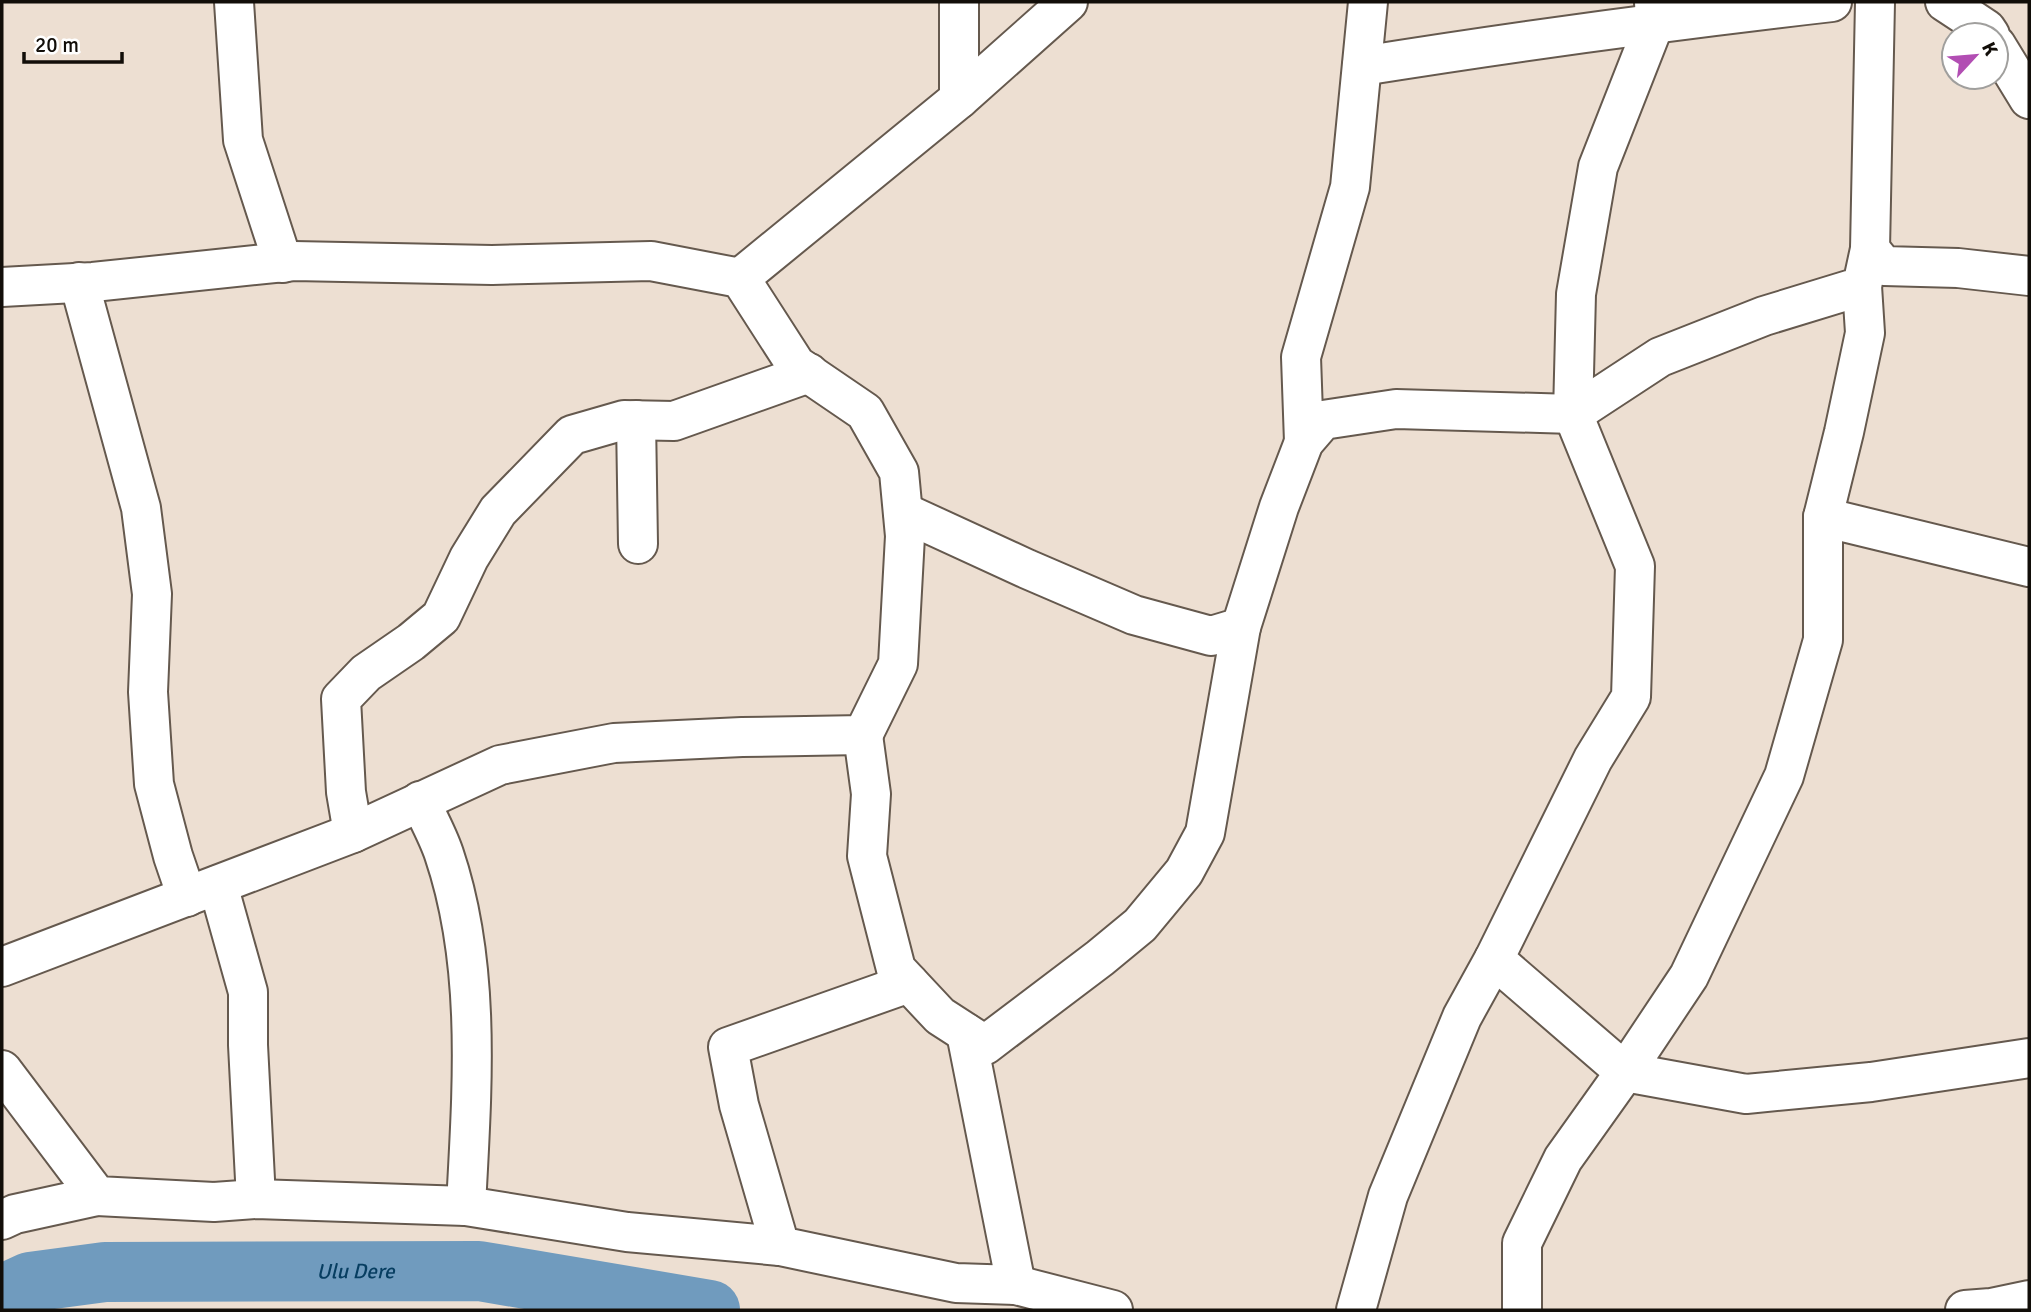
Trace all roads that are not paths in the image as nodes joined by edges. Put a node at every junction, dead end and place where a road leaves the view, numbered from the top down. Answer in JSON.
{"nodes":[{"id":1,"x":234,"y":2,"type":"edge"},
{"id":2,"x":960,"y":2,"type":"edge"},
{"id":3,"x":1068,"y":2,"type":"edge"},
{"id":4,"x":1368,"y":2,"type":"edge"},
{"id":5,"x":1832,"y":2,"type":"edge"},
{"id":6,"x":1875,"y":2,"type":"edge"},
{"id":7,"x":1945,"y":2,"type":"edge"},
{"id":8,"x":1655,"y":12,"type":"edge"},
{"id":9,"x":1974,"y":21,"type":"edge"},
{"id":10,"x":1362,"y":65,"type":"junction"},
{"id":11,"x":2010,"y":68,"type":"edge"},
{"id":12,"x":959,"y":99,"type":"junction"},
{"id":13,"x":2029,"y":99,"type":"edge"},
{"id":14,"x":1870,"y":249,"type":"junction"},
{"id":15,"x":283,"y":262,"type":"junction"},
{"id":16,"x":2029,"y":276,"type":"edge"},
{"id":17,"x":740,"y":278,"type":"junction"},
{"id":18,"x":79,"y":282,"type":"junction"},
{"id":19,"x":2,"y":286,"type":"edge"},
{"id":20,"x":1862,"y":286,"type":"junction"},
{"id":21,"x":809,"y":373,"type":"junction"},
{"id":22,"x":1573,"y":414,"type":"junction"},
{"id":23,"x":636,"y":420,"type":"junction"},
{"id":24,"x":1304,"y":442,"type":"junction"},
{"id":25,"x":903,"y":512,"type":"junction"},
{"id":26,"x":1823,"y":517,"type":"junction"},
{"id":27,"x":638,"y":544,"type":"dead end"},
{"id":28,"x":2029,"y":567,"type":"edge"},
{"id":29,"x":1241,"y":626,"type":"junction"},
{"id":30,"x":863,"y":735,"type":"junction"},
{"id":31,"x":420,"y":801,"type":"junction"},
{"id":32,"x":353,"y":832,"type":"junction"},
{"id":33,"x":202,"y":891,"type":"junction"},
{"id":34,"x":1494,"y":959,"type":"junction"},
{"id":35,"x":2,"y":967,"type":"edge"},
{"id":36,"x":909,"y":983,"type":"junction"},
{"id":37,"x":966,"y":1033,"type":"junction"},
{"id":38,"x":2029,"y":1058,"type":"edge"},
{"id":39,"x":2,"y":1070,"type":"edge"},
{"id":40,"x":1625,"y":1072,"type":"junction"},
{"id":41,"x":97,"y":1196,"type":"junction"},
{"id":42,"x":256,"y":1199,"type":"junction"},
{"id":43,"x":466,"y":1206,"type":"junction"},
{"id":44,"x":2,"y":1220,"type":"edge"},
{"id":45,"x":780,"y":1246,"type":"junction"},
{"id":46,"x":1016,"y":1285,"type":"junction"},
{"id":47,"x":2029,"y":1300,"type":"edge"},
{"id":48,"x":1113,"y":1310,"type":"edge"},
{"id":49,"x":1356,"y":1310,"type":"edge"},
{"id":50,"x":1522,"y":1310,"type":"edge"},
{"id":51,"x":1965,"y":1310,"type":"edge"}],
"edges":[{"from":1,"to":15,"type":"street"},
{"from":2,"to":12,"type":"street"},
{"from":3,"to":12,"type":"street"},
{"from":4,"to":10,"type":"street"},
{"from":5,"to":8,"type":"street"},
{"from":6,"to":14,"type":"street"},
{"from":7,"to":9,"type":"street"},
{"from":8,"to":10,"type":"street"},
{"from":8,"to":22,"type":"street"},
{"from":10,"to":24,"type":"street"},
{"from":11,"to":13,"type":"street"},
{"from":12,"to":17,"type":"street"},
{"from":14,"to":16,"type":"street"},
{"from":14,"to":20,"type":"street"},
{"from":15,"to":17,"type":"street"},
{"from":15,"to":18,"type":"street"},
{"from":17,"to":21,"type":"street"},
{"from":18,"to":19,"type":"street"},
{"from":18,"to":33,"type":"street"},
{"from":20,"to":22,"type":"street"},
{"from":20,"to":26,"type":"street"},
{"from":21,"to":23,"type":"street"},
{"from":21,"to":25,"type":"street"},
{"from":22,"to":24,"type":"street"},
{"from":22,"to":34,"type":"street"},
{"from":23,"to":27,"type":"street"},
{"from":23,"to":32,"type":"street"},
{"from":24,"to":29,"type":"street"},
{"from":25,"to":29,"type":"street"},
{"from":25,"to":30,"type":"street"},
{"from":26,"to":28,"type":"street"},
{"from":26,"to":40,"type":"street"},
{"from":29,"to":37,"type":"street"},
{"from":30,"to":31,"type":"street"},
{"from":30,"to":36,"type":"street"},
{"from":31,"to":32,"type":"street"},
{"from":31,"to":43,"type":"street"},
{"from":32,"to":33,"type":"street"},
{"from":33,"to":35,"type":"street"},
{"from":33,"to":42,"type":"street"},
{"from":34,"to":40,"type":"street"},
{"from":34,"to":49,"type":"street"},
{"from":36,"to":37,"type":"street"},
{"from":36,"to":45,"type":"street"},
{"from":37,"to":46,"type":"street"},
{"from":38,"to":40,"type":"street"},
{"from":39,"to":41,"type":"street"},
{"from":40,"to":50,"type":"street"},
{"from":41,"to":42,"type":"street"},
{"from":41,"to":44,"type":"street"},
{"from":42,"to":43,"type":"street"},
{"from":43,"to":45,"type":"street"},
{"from":45,"to":46,"type":"street"},
{"from":46,"to":48,"type":"street"},
{"from":47,"to":51,"type":"street"}]}
